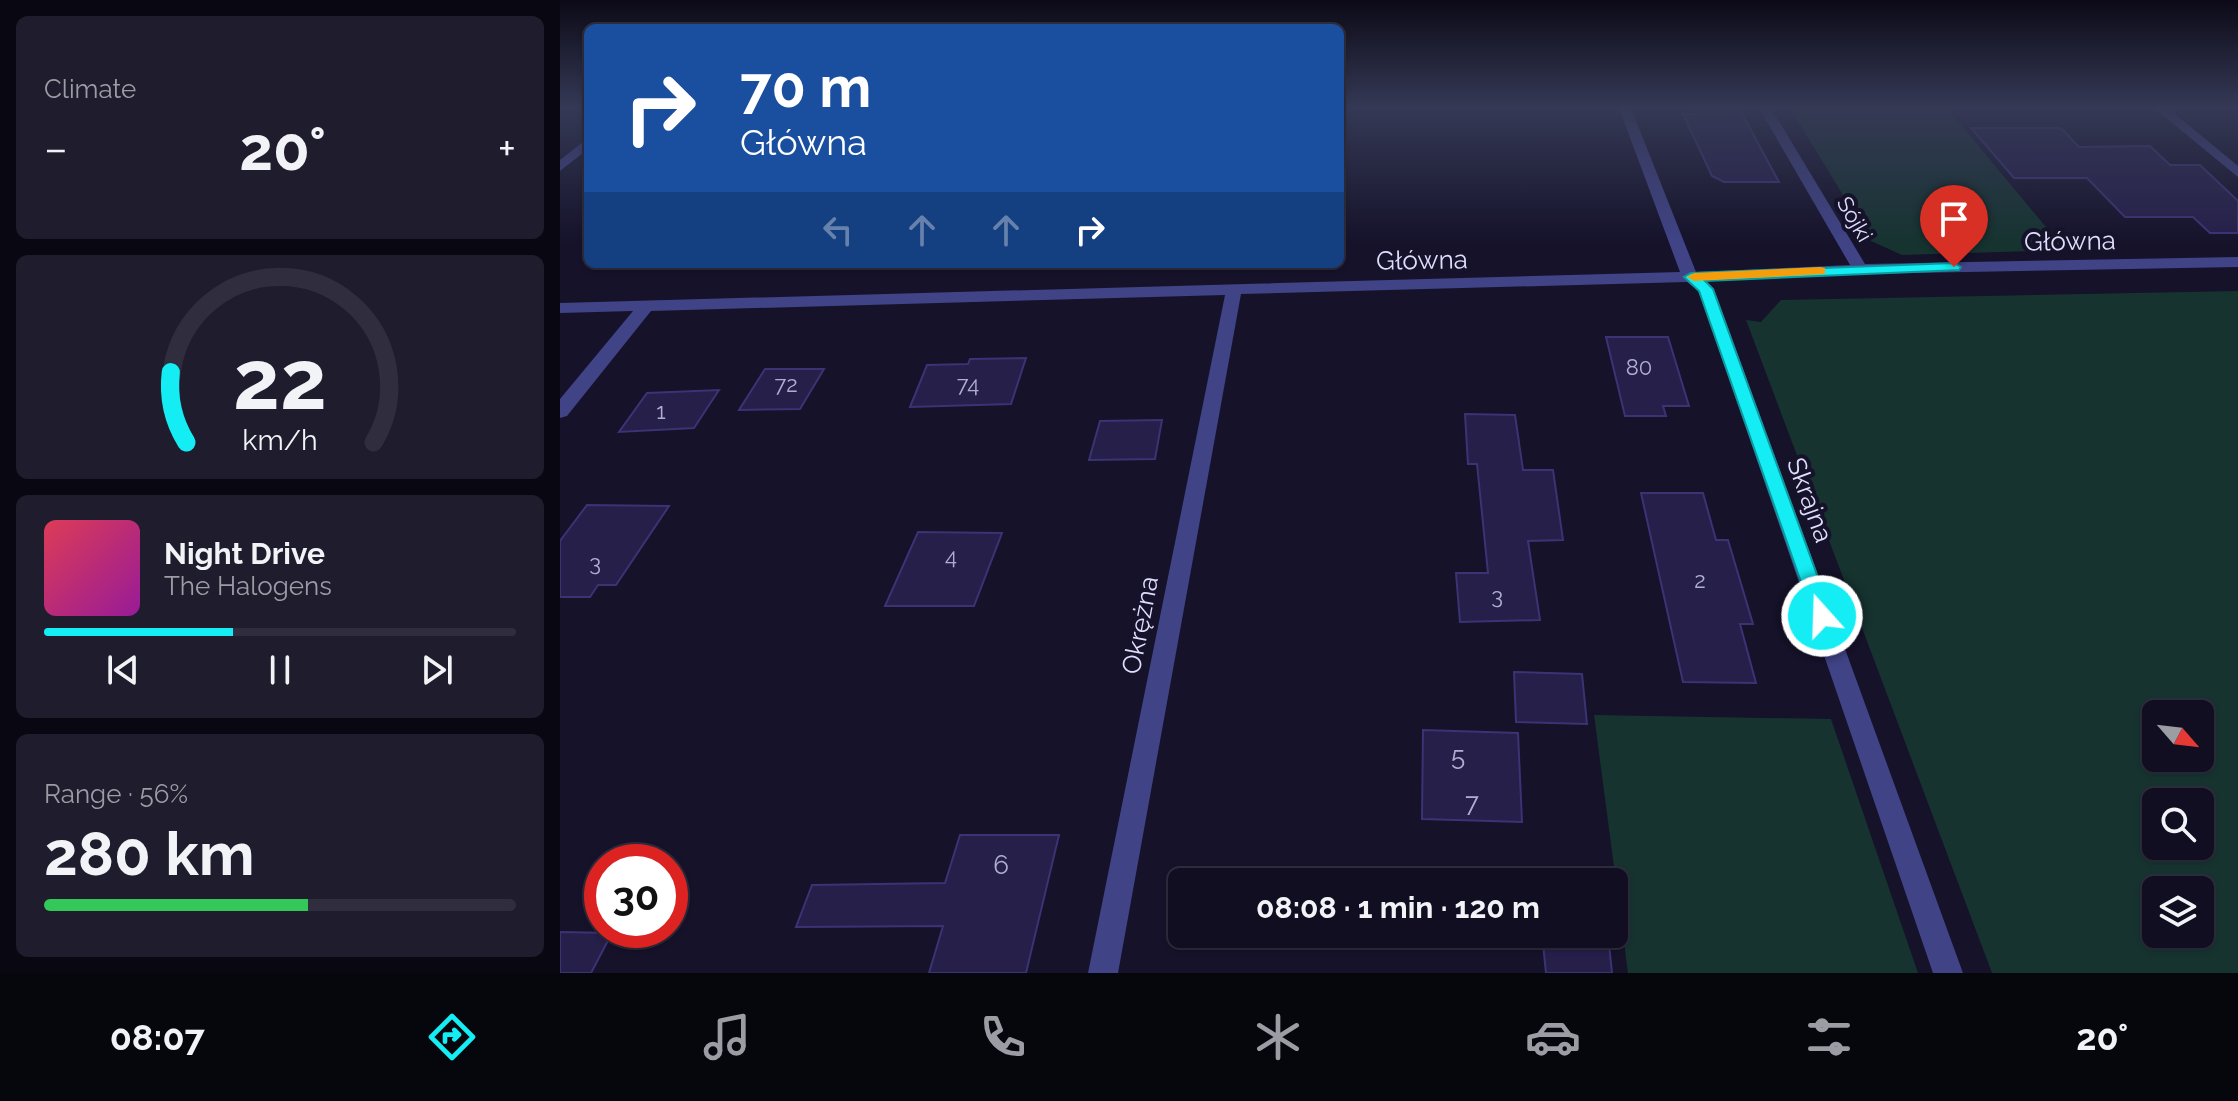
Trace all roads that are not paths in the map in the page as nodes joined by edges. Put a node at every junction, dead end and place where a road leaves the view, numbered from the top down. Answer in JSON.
{"nodes":[{"id":1,"x":575,"y":153,"type":"edge"},
{"id":2,"x":1642,"y":153,"type":"edge"},
{"id":3,"x":1792,"y":153,"type":"edge"},
{"id":4,"x":2214,"y":153,"type":"edge"},
{"id":5,"x":560,"y":167,"type":"edge"},
{"id":6,"x":2238,"y":173,"type":"edge"},
{"id":7,"x":2238,"y":262,"type":"edge"},
{"id":8,"x":1860,"y":269,"type":"junction"},
{"id":9,"x":1691,"y":277,"type":"junction"},
{"id":10,"x":1234,"y":289,"type":"junction"},
{"id":11,"x":646,"y":306,"type":"junction"},
{"id":12,"x":560,"y":308,"type":"edge"},
{"id":13,"x":560,"y":411,"type":"edge"},
{"id":14,"x":1103,"y":973,"type":"edge"},
{"id":15,"x":1948,"y":973,"type":"edge"}],
"edges":[{"from":1,"to":5,"type":"street"},
{"from":2,"to":9,"type":"street","name":"Skrajna"},
{"from":3,"to":8,"type":"street","name":"Sójki"},
{"from":4,"to":6,"type":"street"},
{"from":7,"to":8,"type":"street","name":"Główna"},
{"from":8,"to":9,"type":"street","name":"Główna"},
{"from":9,"to":10,"type":"street","name":"Główna"},
{"from":9,"to":15,"type":"street","name":"Skrajna"},
{"from":10,"to":11,"type":"street","name":"Główna"},
{"from":10,"to":14,"type":"street","name":"Okrężna"},
{"from":11,"to":12,"type":"street","name":"Główna"},
{"from":11,"to":13,"type":"street"}]}
